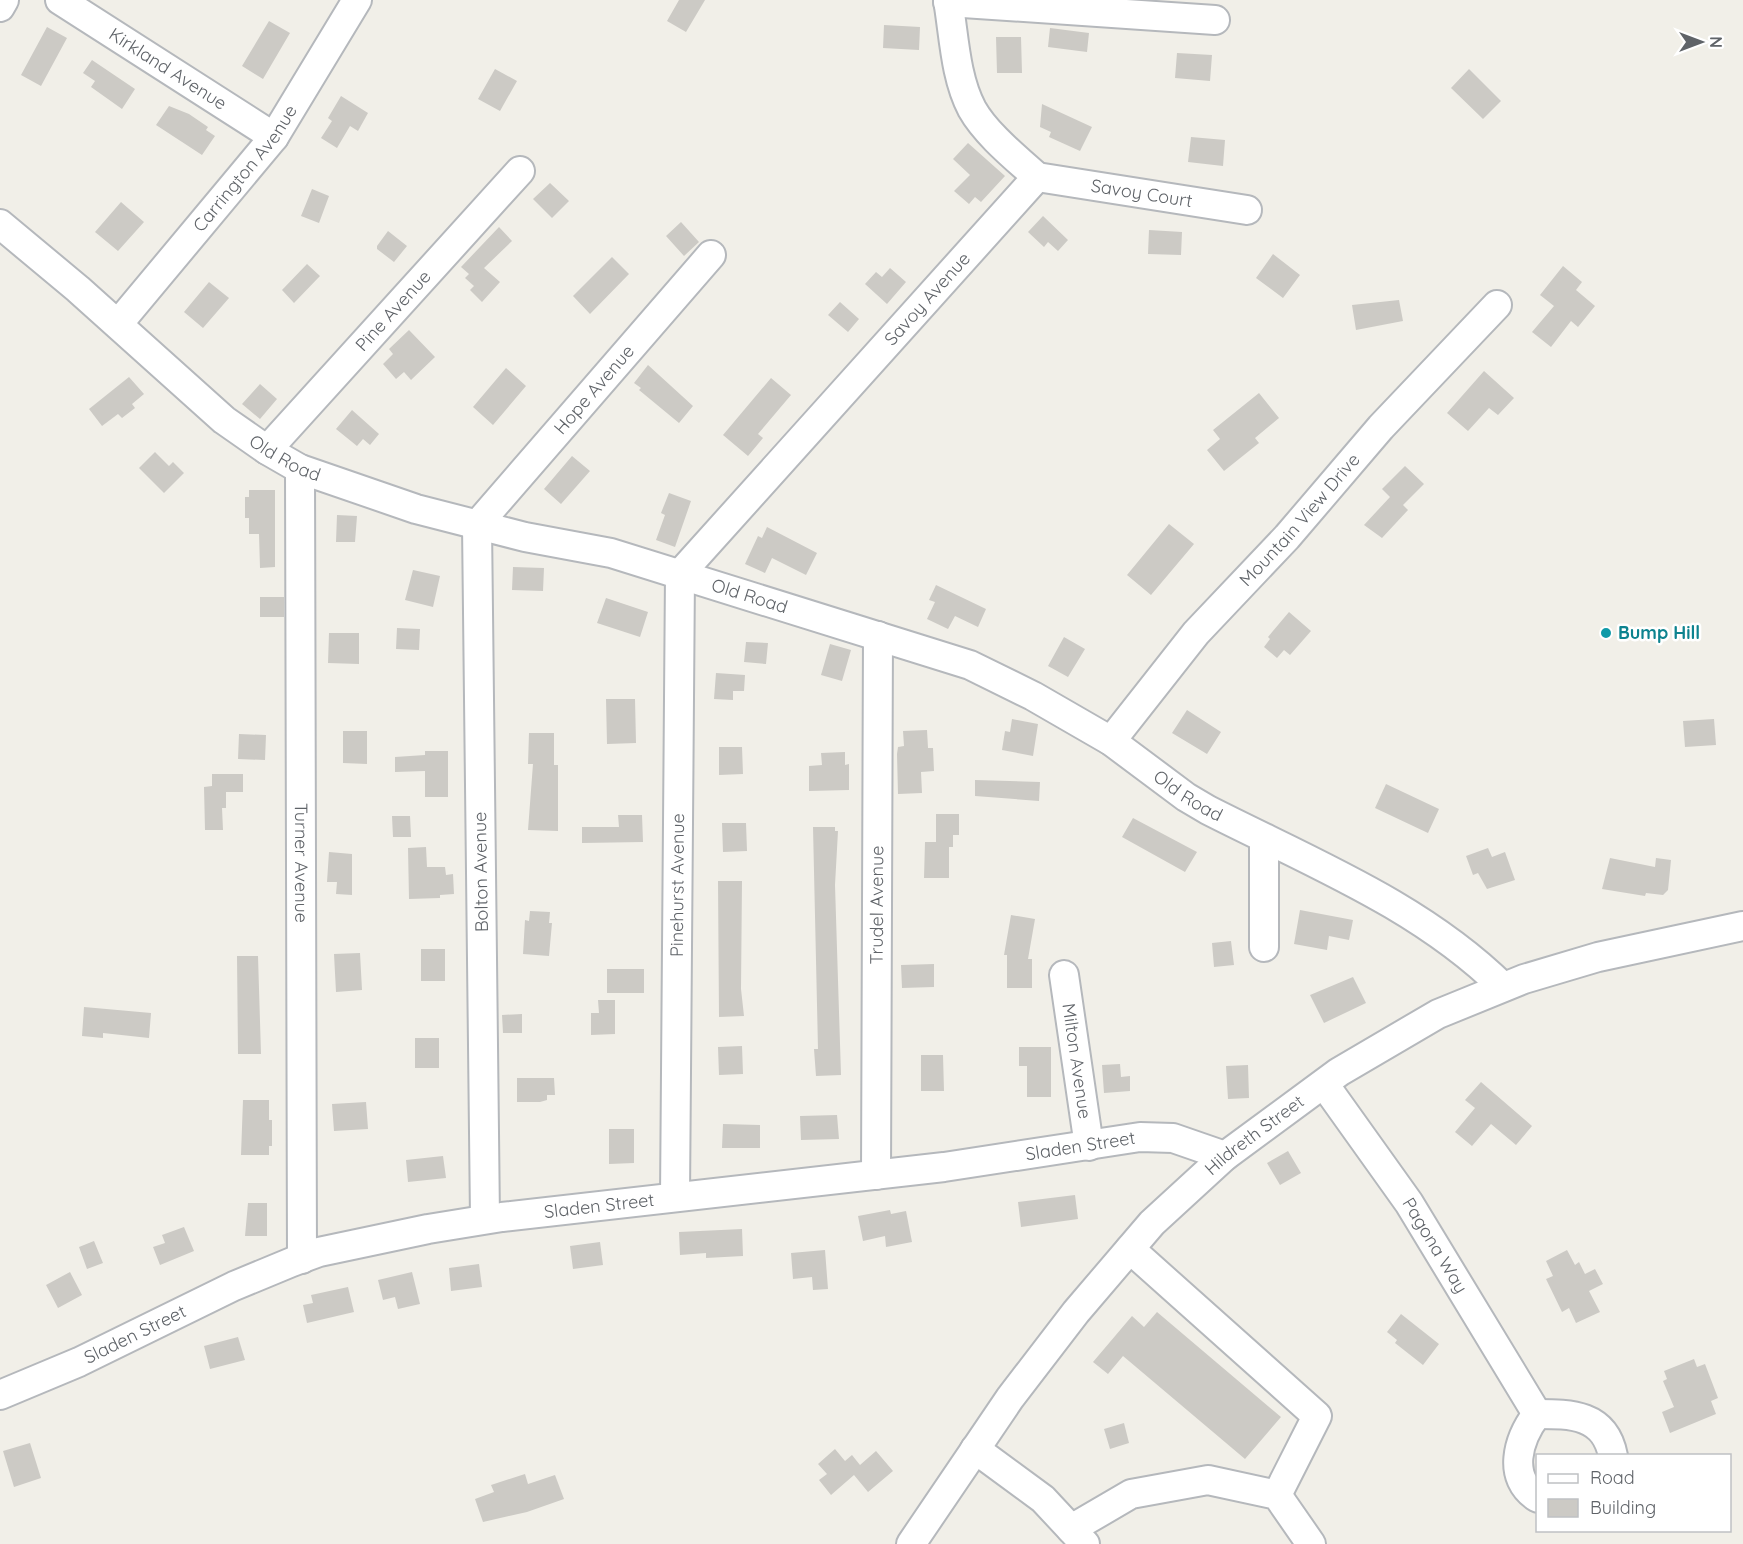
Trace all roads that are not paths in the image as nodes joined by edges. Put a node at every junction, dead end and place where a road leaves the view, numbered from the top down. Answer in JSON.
{"nodes":[{"id":1,"x":4,"y":0,"type":"edge"},
{"id":2,"x":60,"y":0,"type":"edge"},
{"id":3,"x":357,"y":0,"type":"edge"},
{"id":4,"x":948,"y":1,"type":"edge"},
{"id":5,"x":0,"y":7,"type":"edge"},
{"id":6,"x":1215,"y":20,"type":"dead end"},
{"id":7,"x":274,"y":137,"type":"junction"},
{"id":8,"x":520,"y":171,"type":"dead end"},
{"id":9,"x":1037,"y":177,"type":"junction"},
{"id":10,"x":1246,"y":210,"type":"dead end"},
{"id":11,"x":0,"y":224,"type":"edge"},
{"id":12,"x":711,"y":255,"type":"dead end"},
{"id":13,"x":1497,"y":305,"type":"dead end"},
{"id":14,"x":118,"y":324,"type":"junction"},
{"id":15,"x":267,"y":450,"type":"junction"},
{"id":16,"x":300,"y":470,"type":"junction"},
{"id":17,"x":477,"y":525,"type":"junction"},
{"id":18,"x":680,"y":574,"type":"junction"},
{"id":19,"x":878,"y":636,"type":"junction"},
{"id":20,"x":1111,"y":741,"type":"junction"},
{"id":21,"x":1264,"y":839,"type":"junction"},
{"id":22,"x":1743,"y":926,"type":"edge"},
{"id":23,"x":1264,"y":947,"type":"dead end"},
{"id":24,"x":1064,"y":975,"type":"dead end"},
{"id":25,"x":1503,"y":987,"type":"junction"},
{"id":26,"x":1324,"y":1084,"type":"junction"},
{"id":27,"x":1089,"y":1146,"type":"junction"},
{"id":28,"x":1225,"y":1156,"type":"junction"},
{"id":29,"x":876,"y":1174,"type":"junction"},
{"id":30,"x":675,"y":1197,"type":"junction"},
{"id":31,"x":485,"y":1220,"type":"junction"},
{"id":32,"x":1130,"y":1249,"type":"junction"},
{"id":33,"x":303,"y":1258,"type":"junction"},
{"id":34,"x":0,"y":1395,"type":"edge"},
{"id":35,"x":1537,"y":1414,"type":"junction"},
{"id":36,"x":975,"y":1449,"type":"junction"},
{"id":37,"x":1613,"y":1454,"type":"edge"},
{"id":38,"x":1277,"y":1495,"type":"junction"},
{"id":39,"x":1536,"y":1497,"type":"edge"},
{"id":40,"x":1078,"y":1536,"type":"edge"},
{"id":41,"x":911,"y":1544,"type":"edge"},
{"id":42,"x":1311,"y":1544,"type":"edge"}],
"edges":[{"from":1,"to":5,"type":"street"},
{"from":2,"to":7,"type":"street","name":"Kirkland Avenue"},
{"from":3,"to":7,"type":"street","name":"Carrington Avenue"},
{"from":4,"to":6,"type":"street"},
{"from":4,"to":9,"type":"street"},
{"from":7,"to":14,"type":"street","name":"Carrington Avenue"},
{"from":8,"to":15,"type":"street","name":"Pine Avenue"},
{"from":9,"to":10,"type":"street","name":"Savoy Court"},
{"from":9,"to":18,"type":"street","name":"Savoy Avenue"},
{"from":11,"to":14,"type":"street","name":"Old Road"},
{"from":12,"to":17,"type":"street","name":"Hope Avenue"},
{"from":13,"to":20,"type":"street","name":"Mountain View Drive"},
{"from":14,"to":15,"type":"street","name":"Old Road"},
{"from":15,"to":16,"type":"street","name":"Old Road"},
{"from":16,"to":17,"type":"street","name":"Old Road"},
{"from":16,"to":33,"type":"street","name":"Turner Avenue"},
{"from":17,"to":18,"type":"street","name":"Old Road"},
{"from":17,"to":31,"type":"street","name":"Bolton Avenue"},
{"from":18,"to":19,"type":"street","name":"Old Road"},
{"from":18,"to":30,"type":"street","name":"Pinehurst Avenue"},
{"from":19,"to":20,"type":"street","name":"Old Road"},
{"from":19,"to":29,"type":"street","name":"Trudel Avenue"},
{"from":20,"to":21,"type":"street","name":"Old Road"},
{"from":21,"to":23,"type":"street"},
{"from":21,"to":25,"type":"street","name":"Old Road"},
{"from":22,"to":25,"type":"street","name":"Hildreth Street"},
{"from":24,"to":27,"type":"street","name":"Milton Avenue"},
{"from":25,"to":26,"type":"street","name":"Hildreth Street"},
{"from":26,"to":28,"type":"street","name":"Hildreth Street"},
{"from":26,"to":35,"type":"street","name":"Pagona Way"},
{"from":27,"to":28,"type":"street","name":"Sladen Street"},
{"from":27,"to":29,"type":"street","name":"Sladen Street"},
{"from":28,"to":32,"type":"street","name":"Hildreth Street"},
{"from":29,"to":30,"type":"street","name":"Sladen Street"},
{"from":30,"to":31,"type":"street","name":"Sladen Street"},
{"from":31,"to":33,"type":"street","name":"Sladen Street"},
{"from":32,"to":36,"type":"street","name":"Hildreth Street"},
{"from":32,"to":38,"type":"street"},
{"from":33,"to":34,"type":"street","name":"Sladen Street"},
{"from":35,"to":37,"type":"street"},
{"from":35,"to":39,"type":"street"},
{"from":36,"to":40,"type":"street"},
{"from":36,"to":41,"type":"street","name":"Hildreth Street"},
{"from":38,"to":40,"type":"street"},
{"from":38,"to":42,"type":"street"}]}
